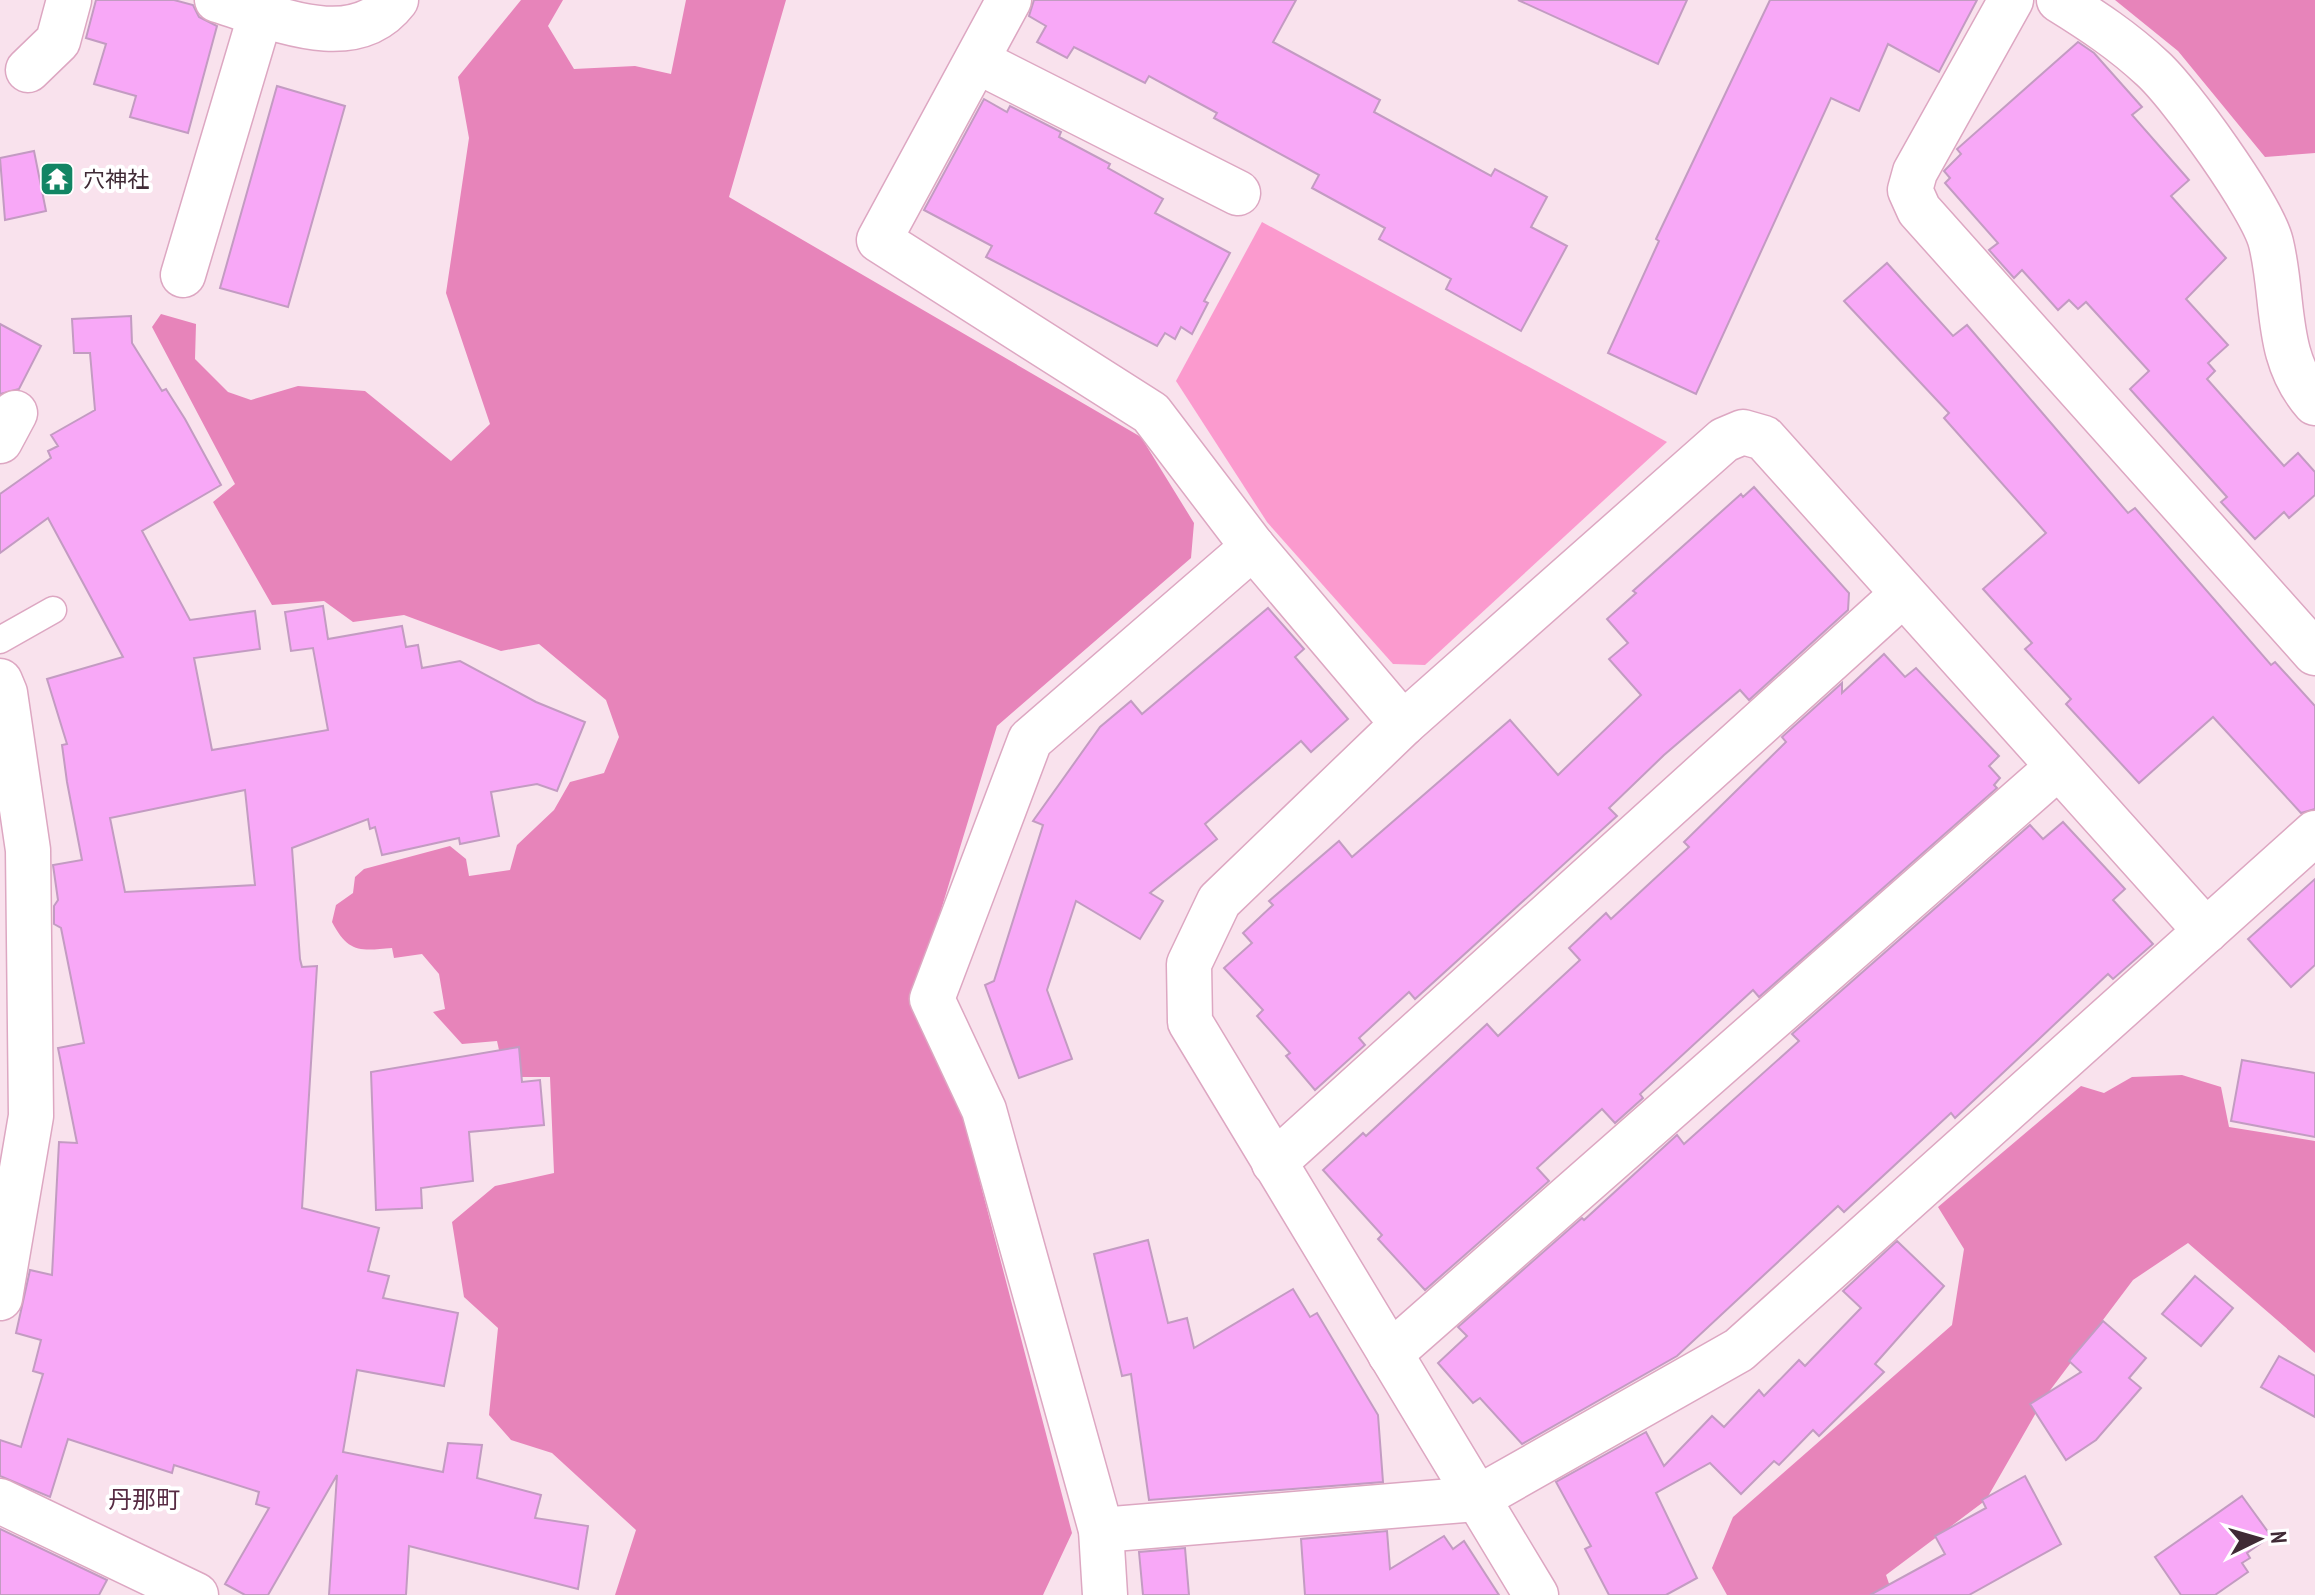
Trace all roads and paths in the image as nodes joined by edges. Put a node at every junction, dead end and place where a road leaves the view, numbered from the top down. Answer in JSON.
{"nodes":[{"id":1,"x":69,"y":0,"type":"edge"},
{"id":2,"x":217,"y":0,"type":"edge"},
{"id":3,"x":396,"y":0,"type":"edge"},
{"id":4,"x":1009,"y":0,"type":"edge"},
{"id":5,"x":2011,"y":0,"type":"edge"},
{"id":6,"x":2059,"y":0,"type":"edge"},
{"id":7,"x":261,"y":13,"type":"junction"},
{"id":8,"x":977,"y":61,"type":"junction"},
{"id":9,"x":28,"y":70,"type":"dead end"},
{"id":10,"x":1238,"y":193,"type":"dead end"},
{"id":11,"x":183,"y":275,"type":"dead end"},
{"id":12,"x":2315,"y":403,"type":"edge"},
{"id":13,"x":1253,"y":547,"type":"junction"},
{"id":14,"x":1903,"y":594,"type":"junction"},
{"id":15,"x":53,"y":610,"type":"dead end"},
{"id":16,"x":0,"y":640,"type":"edge"},
{"id":17,"x":2315,"y":653,"type":"edge"},
{"id":18,"x":0,"y":681,"type":"edge"},
{"id":19,"x":1403,"y":724,"type":"junction"},
{"id":20,"x":2058,"y":767,"type":"junction"},
{"id":21,"x":2315,"y":833,"type":"edge"},
{"id":22,"x":2206,"y":931,"type":"junction"},
{"id":23,"x":1274,"y":1163,"type":"junction"},
{"id":24,"x":0,"y":1298,"type":"edge"},
{"id":25,"x":1390,"y":1354,"type":"junction"},
{"id":26,"x":1476,"y":1499,"type":"junction"},
{"id":27,"x":0,"y":1501,"type":"edge"},
{"id":28,"x":1101,"y":1530,"type":"junction"},
{"id":29,"x":196,"y":1595,"type":"edge"},
{"id":30,"x":1105,"y":1595,"type":"edge"},
{"id":31,"x":1536,"y":1595,"type":"edge"}],
"edges":[{"from":1,"to":9,"type":"street"},
{"from":2,"to":7,"type":"street"},
{"from":3,"to":7,"type":"street"},
{"from":4,"to":8,"type":"street"},
{"from":5,"to":17,"type":"street"},
{"from":6,"to":12,"type":"street"},
{"from":7,"to":11,"type":"street"},
{"from":8,"to":10,"type":"street"},
{"from":8,"to":13,"type":"street"},
{"from":13,"to":19,"type":"street"},
{"from":13,"to":28,"type":"street"},
{"from":14,"to":19,"type":"street"},
{"from":14,"to":20,"type":"street"},
{"from":14,"to":23,"type":"street"},
{"from":15,"to":16,"type":"lane"},
{"from":18,"to":24,"type":"street"},
{"from":19,"to":23,"type":"street"},
{"from":20,"to":22,"type":"street"},
{"from":20,"to":25,"type":"street"},
{"from":21,"to":22,"type":"street"},
{"from":22,"to":26,"type":"street"},
{"from":23,"to":25,"type":"street"},
{"from":25,"to":26,"type":"street"},
{"from":26,"to":28,"type":"street"},
{"from":26,"to":31,"type":"street"},
{"from":27,"to":29,"type":"street"},
{"from":28,"to":30,"type":"street"}]}
